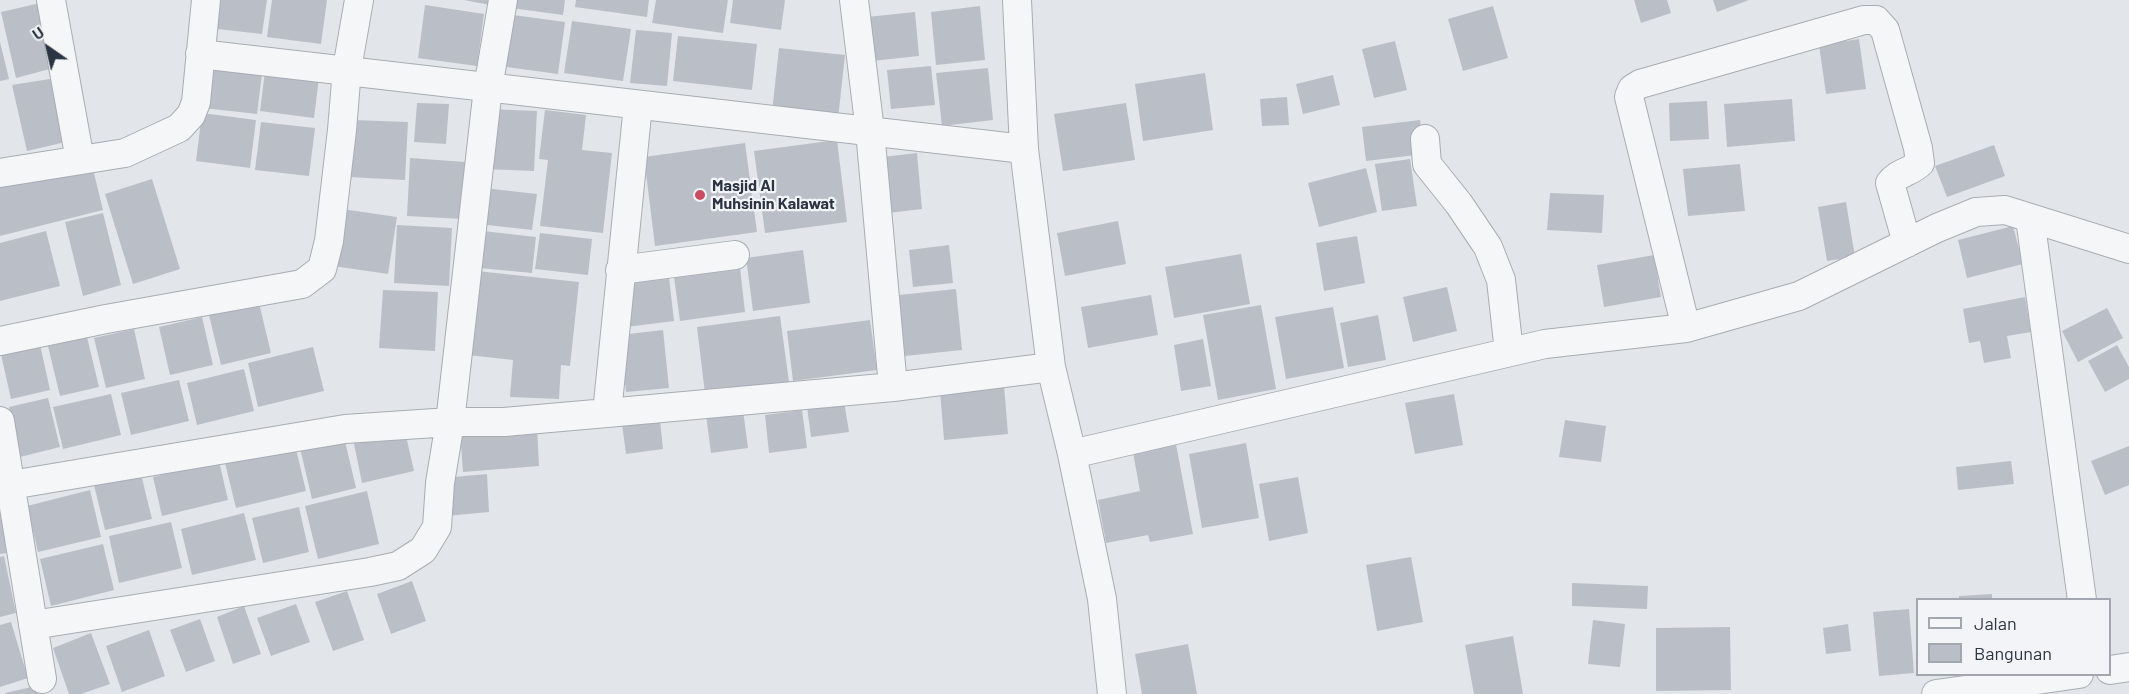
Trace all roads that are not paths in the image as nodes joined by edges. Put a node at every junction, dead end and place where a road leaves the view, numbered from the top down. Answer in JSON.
{"nodes":[{"id":1,"x":51,"y":0,"type":"edge"},
{"id":2,"x":206,"y":0,"type":"edge"},
{"id":3,"x":359,"y":0,"type":"edge"},
{"id":4,"x":502,"y":0,"type":"edge"},
{"id":5,"x":854,"y":0,"type":"edge"},
{"id":6,"x":1017,"y":0,"type":"edge"},
{"id":7,"x":200,"y":54,"type":"junction"},
{"id":8,"x":346,"y":69,"type":"junction"},
{"id":9,"x":489,"y":88,"type":"junction"},
{"id":10,"x":638,"y":105,"type":"junction"},
{"id":11,"x":870,"y":131,"type":"junction"},
{"id":12,"x":1425,"y":139,"type":"dead end"},
{"id":13,"x":1024,"y":149,"type":"junction"},
{"id":14,"x":80,"y":160,"type":"junction"},
{"id":15,"x":0,"y":173,"type":"edge"},
{"id":16,"x":2030,"y":218,"type":"junction"},
{"id":17,"x":1907,"y":243,"type":"junction"},
{"id":18,"x":2129,"y":249,"type":"edge"},
{"id":19,"x":735,"y":255,"type":"dead end"},
{"id":20,"x":620,"y":270,"type":"junction"},
{"id":21,"x":1686,"y":328,"type":"junction"},
{"id":22,"x":0,"y":341,"type":"edge"},
{"id":23,"x":1509,"y":352,"type":"junction"},
{"id":24,"x":1051,"y":367,"type":"junction"},
{"id":25,"x":893,"y":387,"type":"junction"},
{"id":26,"x":607,"y":413,"type":"junction"},
{"id":27,"x":0,"y":421,"type":"edge"},
{"id":28,"x":450,"y":422,"type":"junction"},
{"id":29,"x":1072,"y":454,"type":"junction"},
{"id":30,"x":11,"y":485,"type":"junction"},
{"id":31,"x":2082,"y":598,"type":"edge"},
{"id":32,"x":33,"y":625,"type":"junction"},
{"id":33,"x":2129,"y":667,"type":"edge"},
{"id":34,"x":2111,"y":670,"type":"edge"},
{"id":35,"x":2071,"y":676,"type":"edge"},
{"id":36,"x":42,"y":680,"type":"dead end"},
{"id":37,"x":1112,"y":694,"type":"edge"},
{"id":38,"x":1936,"y":694,"type":"edge"}],
"edges":[{"from":1,"to":14,"type":"street"},
{"from":2,"to":7,"type":"street"},
{"from":3,"to":8,"type":"street"},
{"from":4,"to":9,"type":"street"},
{"from":5,"to":11,"type":"street"},
{"from":6,"to":13,"type":"street"},
{"from":7,"to":8,"type":"street"},
{"from":7,"to":14,"type":"street"},
{"from":8,"to":9,"type":"street"},
{"from":8,"to":22,"type":"street"},
{"from":9,"to":10,"type":"street"},
{"from":9,"to":28,"type":"street"},
{"from":10,"to":11,"type":"street"},
{"from":10,"to":20,"type":"street"},
{"from":11,"to":13,"type":"street"},
{"from":11,"to":25,"type":"street"},
{"from":12,"to":23,"type":"street"},
{"from":13,"to":24,"type":"street"},
{"from":14,"to":15,"type":"street"},
{"from":16,"to":17,"type":"street"},
{"from":16,"to":18,"type":"street"},
{"from":16,"to":31,"type":"street"},
{"from":17,"to":21,"type":"street"},
{"from":17,"to":21,"type":"street"},
{"from":19,"to":20,"type":"street"},
{"from":20,"to":26,"type":"street"},
{"from":21,"to":23,"type":"street"},
{"from":23,"to":29,"type":"street"},
{"from":24,"to":25,"type":"street"},
{"from":24,"to":29,"type":"street"},
{"from":25,"to":26,"type":"street"},
{"from":26,"to":28,"type":"street"},
{"from":27,"to":30,"type":"street"},
{"from":28,"to":30,"type":"street"},
{"from":28,"to":32,"type":"street"},
{"from":29,"to":37,"type":"street"},
{"from":30,"to":32,"type":"street"},
{"from":32,"to":36,"type":"street"},
{"from":33,"to":34,"type":"street"},
{"from":35,"to":38,"type":"street"}]}
